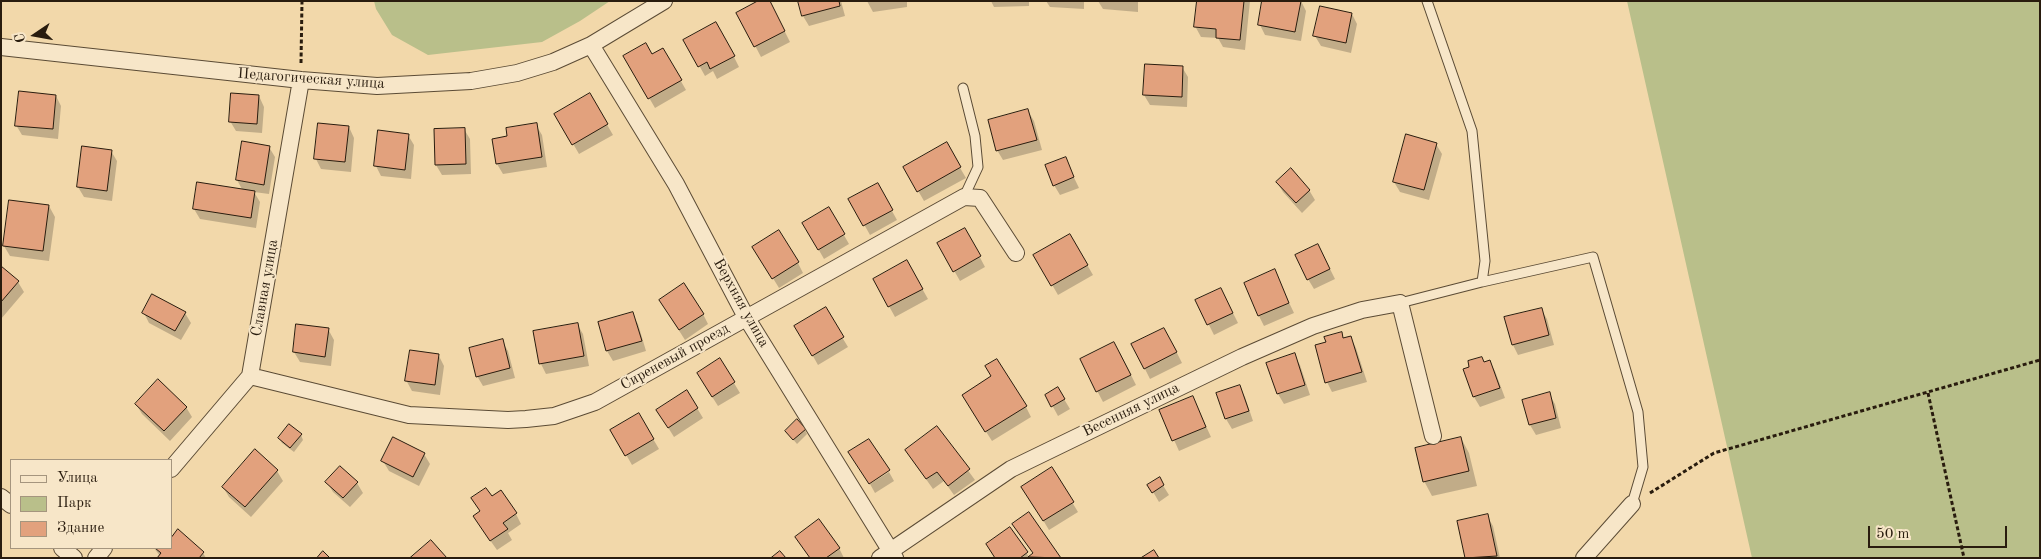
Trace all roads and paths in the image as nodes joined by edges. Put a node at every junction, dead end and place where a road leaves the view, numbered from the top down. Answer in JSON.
{"nodes":[{"id":1,"x":302,"y":1,"type":"edge"},
{"id":2,"x":664,"y":1,"type":"edge"},
{"id":3,"x":1427,"y":1,"type":"edge"},
{"id":4,"x":591,"y":45,"type":"junction"},
{"id":5,"x":1,"y":47,"type":"edge"},
{"id":6,"x":301,"y":80,"type":"junction"},
{"id":7,"x":963,"y":88,"type":"dead end"},
{"id":8,"x":964,"y":198,"type":"junction"},
{"id":9,"x":1016,"y":253,"type":"dead end"},
{"id":10,"x":1482,"y":282,"type":"junction"},
{"id":11,"x":1400,"y":303,"type":"junction"},
{"id":12,"x":746,"y":317,"type":"junction"},
{"id":13,"x":2040,"y":360,"type":"edge"},
{"id":14,"x":250,"y":376,"type":"junction"},
{"id":15,"x":1928,"y":392,"type":"junction"},
{"id":16,"x":1433,"y":436,"type":"dead end"},
{"id":17,"x":172,"y":468,"type":"edge"},
{"id":18,"x":1632,"y":504,"type":"junction"},
{"id":19,"x":63,"y":549,"type":"edge"},
{"id":20,"x":888,"y":555,"type":"edge"},
{"id":21,"x":74,"y":558,"type":"edge"},
{"id":22,"x":1584,"y":558,"type":"edge"},
{"id":23,"x":1964,"y":558,"type":"edge"}],
"edges":[{"from":1,"to":6,"type":"path"},
{"from":2,"to":4,"type":"street","name":"Педагогическая улица"},
{"from":3,"to":10,"type":"lane"},
{"from":4,"to":6,"type":"street","name":"Педагогическая улица"},
{"from":4,"to":12,"type":"street","name":"Верхняя улица"},
{"from":5,"to":6,"type":"street","name":"Педагогическая улица"},
{"from":6,"to":14,"type":"street","name":"Славная улица"},
{"from":7,"to":8,"type":"lane"},
{"from":8,"to":9,"type":"street"},
{"from":8,"to":12,"type":"street","name":"Сиреневый проезд"},
{"from":10,"to":11,"type":"lane"},
{"from":10,"to":18,"type":"lane"},
{"from":11,"to":16,"type":"street"},
{"from":11,"to":20,"type":"street","name":"Весенняя улица"},
{"from":12,"to":14,"type":"street","name":"Сиреневый проезд"},
{"from":12,"to":20,"type":"street","name":"Верхняя улица"},
{"from":13,"to":15,"type":"path"},
{"from":14,"to":17,"type":"street"},
{"from":15,"to":18,"type":"path"},
{"from":15,"to":23,"type":"path"},
{"from":18,"to":22,"type":"street"},
{"from":19,"to":21,"type":"street"}]}
